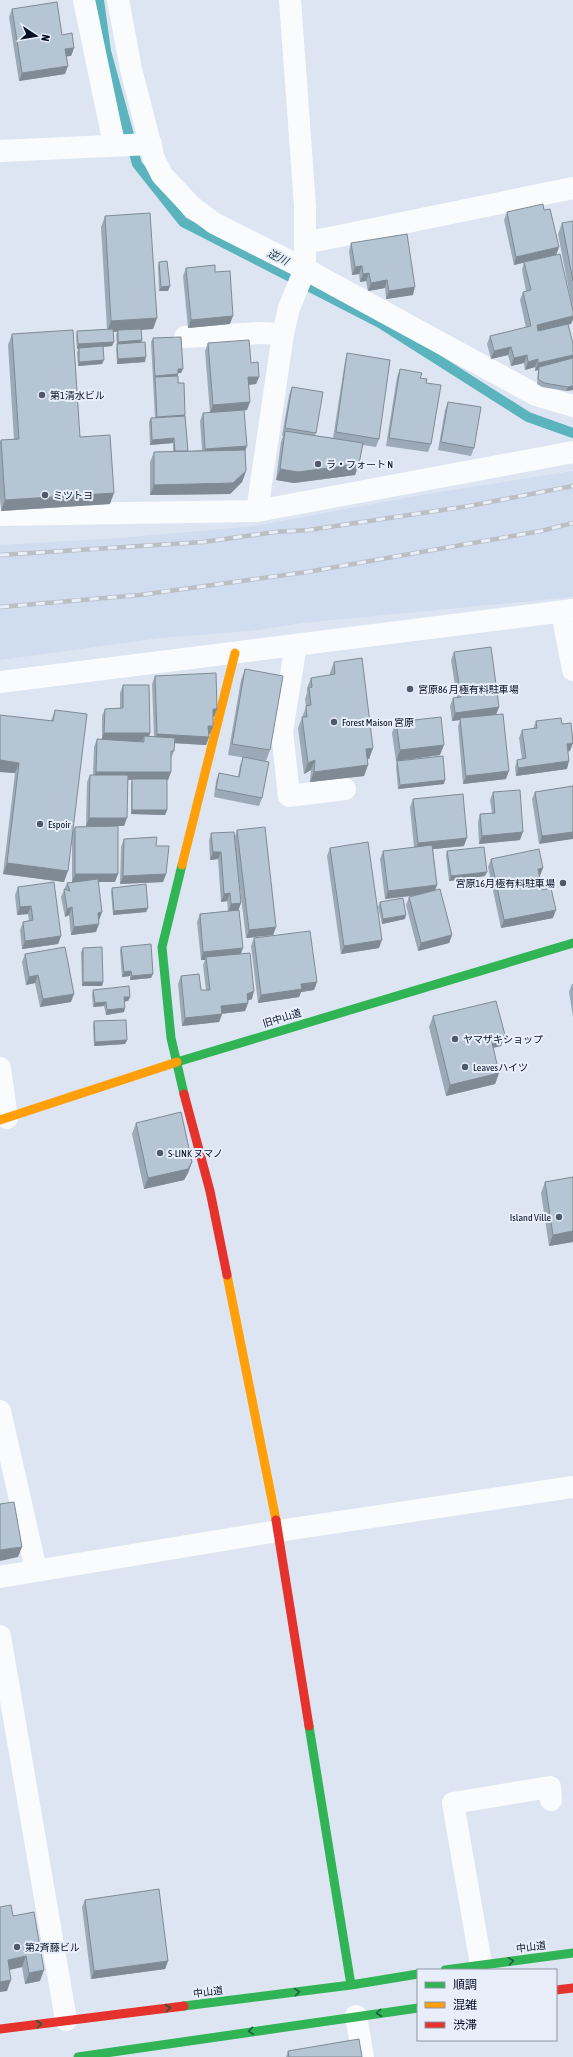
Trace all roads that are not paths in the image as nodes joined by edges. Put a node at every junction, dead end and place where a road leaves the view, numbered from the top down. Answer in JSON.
{"nodes":[{"id":1,"x":84,"y":0,"type":"edge"},
{"id":2,"x":118,"y":0,"type":"edge"},
{"id":3,"x":290,"y":0,"type":"edge"},
{"id":4,"x":115,"y":144,"type":"junction"},
{"id":5,"x":149,"y":144,"type":"junction"},
{"id":6,"x":0,"y":151,"type":"edge"},
{"id":7,"x":573,"y":188,"type":"edge"},
{"id":8,"x":305,"y":243,"type":"junction"},
{"id":9,"x":305,"y":270,"type":"junction"},
{"id":10,"x":283,"y":334,"type":"junction"},
{"id":11,"x":185,"y":336,"type":"dead end"},
{"id":12,"x":573,"y":406,"type":"edge"},
{"id":13,"x":573,"y":452,"type":"edge"},
{"id":14,"x":257,"y":511,"type":"junction"},
{"id":15,"x":0,"y":515,"type":"edge"},
{"id":16,"x":568,"y":611,"type":"edge"},
{"id":17,"x":296,"y":645,"type":"junction"},
{"id":18,"x":235,"y":653,"type":"junction"},
{"id":19,"x":573,"y":670,"type":"edge"},
{"id":20,"x":0,"y":682,"type":"edge"},
{"id":21,"x":345,"y":789,"type":"dead end"},
{"id":22,"x":573,"y":943,"type":"edge"},
{"id":23,"x":176,"y":1062,"type":"junction"},
{"id":24,"x":0,"y":1068,"type":"edge"},
{"id":25,"x":3,"y":1119,"type":"edge"},
{"id":26,"x":0,"y":1411,"type":"edge"},
{"id":27,"x":573,"y":1487,"type":"edge"},
{"id":28,"x":278,"y":1531,"type":"junction"},
{"id":29,"x":36,"y":1570,"type":"junction"},
{"id":30,"x":0,"y":1577,"type":"edge"},
{"id":31,"x":0,"y":1636,"type":"edge"},
{"id":32,"x":551,"y":1800,"type":"dead end"},
{"id":33,"x":573,"y":1953,"type":"edge"},
{"id":34,"x":481,"y":1964,"type":"junction"},
{"id":35,"x":450,"y":1969,"type":"edge"},
{"id":36,"x":417,"y":1974,"type":"edge"},
{"id":37,"x":351,"y":1985,"type":"junction"},
{"id":38,"x":573,"y":1988,"type":"edge"},
{"id":39,"x":557,"y":1990,"type":"edge"},
{"id":40,"x":417,"y":2008,"type":"edge"},
{"id":41,"x":356,"y":2016,"type":"junction"},
{"id":42,"x":66,"y":2020,"type":"junction"},
{"id":43,"x":0,"y":2029,"type":"edge"},
{"id":44,"x":78,"y":2057,"type":"edge"},
{"id":45,"x":363,"y":2057,"type":"edge"}],
"edges":[{"from":1,"to":4,"type":"street"},
{"from":2,"to":5,"type":"street"},
{"from":3,"to":8,"type":"street"},
{"from":4,"to":5,"type":"street"},
{"from":4,"to":6,"type":"street"},
{"from":5,"to":9,"type":"street"},
{"from":7,"to":8,"type":"street"},
{"from":8,"to":9,"type":"street"},
{"from":9,"to":10,"type":"street"},
{"from":9,"to":12,"type":"street"},
{"from":10,"to":11,"type":"street"},
{"from":10,"to":14,"type":"street"},
{"from":13,"to":14,"type":"street"},
{"from":14,"to":15,"type":"street"},
{"from":16,"to":17,"type":"street"},
{"from":16,"to":19,"type":"street"},
{"from":17,"to":18,"type":"street"},
{"from":17,"to":21,"type":"street"},
{"from":18,"to":20,"type":"street"},
{"from":18,"to":23,"type":"main road"},
{"from":22,"to":23,"type":"main road","name":"旧中山道"},
{"from":23,"to":25,"type":"main road","name":"旧中山道"},
{"from":23,"to":28,"type":"main road"},
{"from":24,"to":25,"type":"street"},
{"from":26,"to":29,"type":"street"},
{"from":27,"to":28,"type":"street"},
{"from":28,"to":29,"type":"street"},
{"from":28,"to":37,"type":"main road"},
{"from":29,"to":30,"type":"street"},
{"from":31,"to":42,"type":"street"},
{"from":32,"to":34,"type":"street"},
{"from":34,"to":33,"type":"main road","name":"中山道","one_way":true},
{"from":34,"to":35,"type":"main road","name":"中山道"},
{"from":36,"to":37,"type":"main road","name":"中山道"},
{"from":42,"to":37,"type":"main road","name":"中山道","one_way":true},
{"from":38,"to":39,"type":"main road"},
{"from":40,"to":41,"type":"main road","one_way":true},
{"from":41,"to":44,"type":"main road","one_way":true},
{"from":41,"to":45,"type":"street"},
{"from":43,"to":42,"type":"main road","name":"中山道","one_way":true}]}
